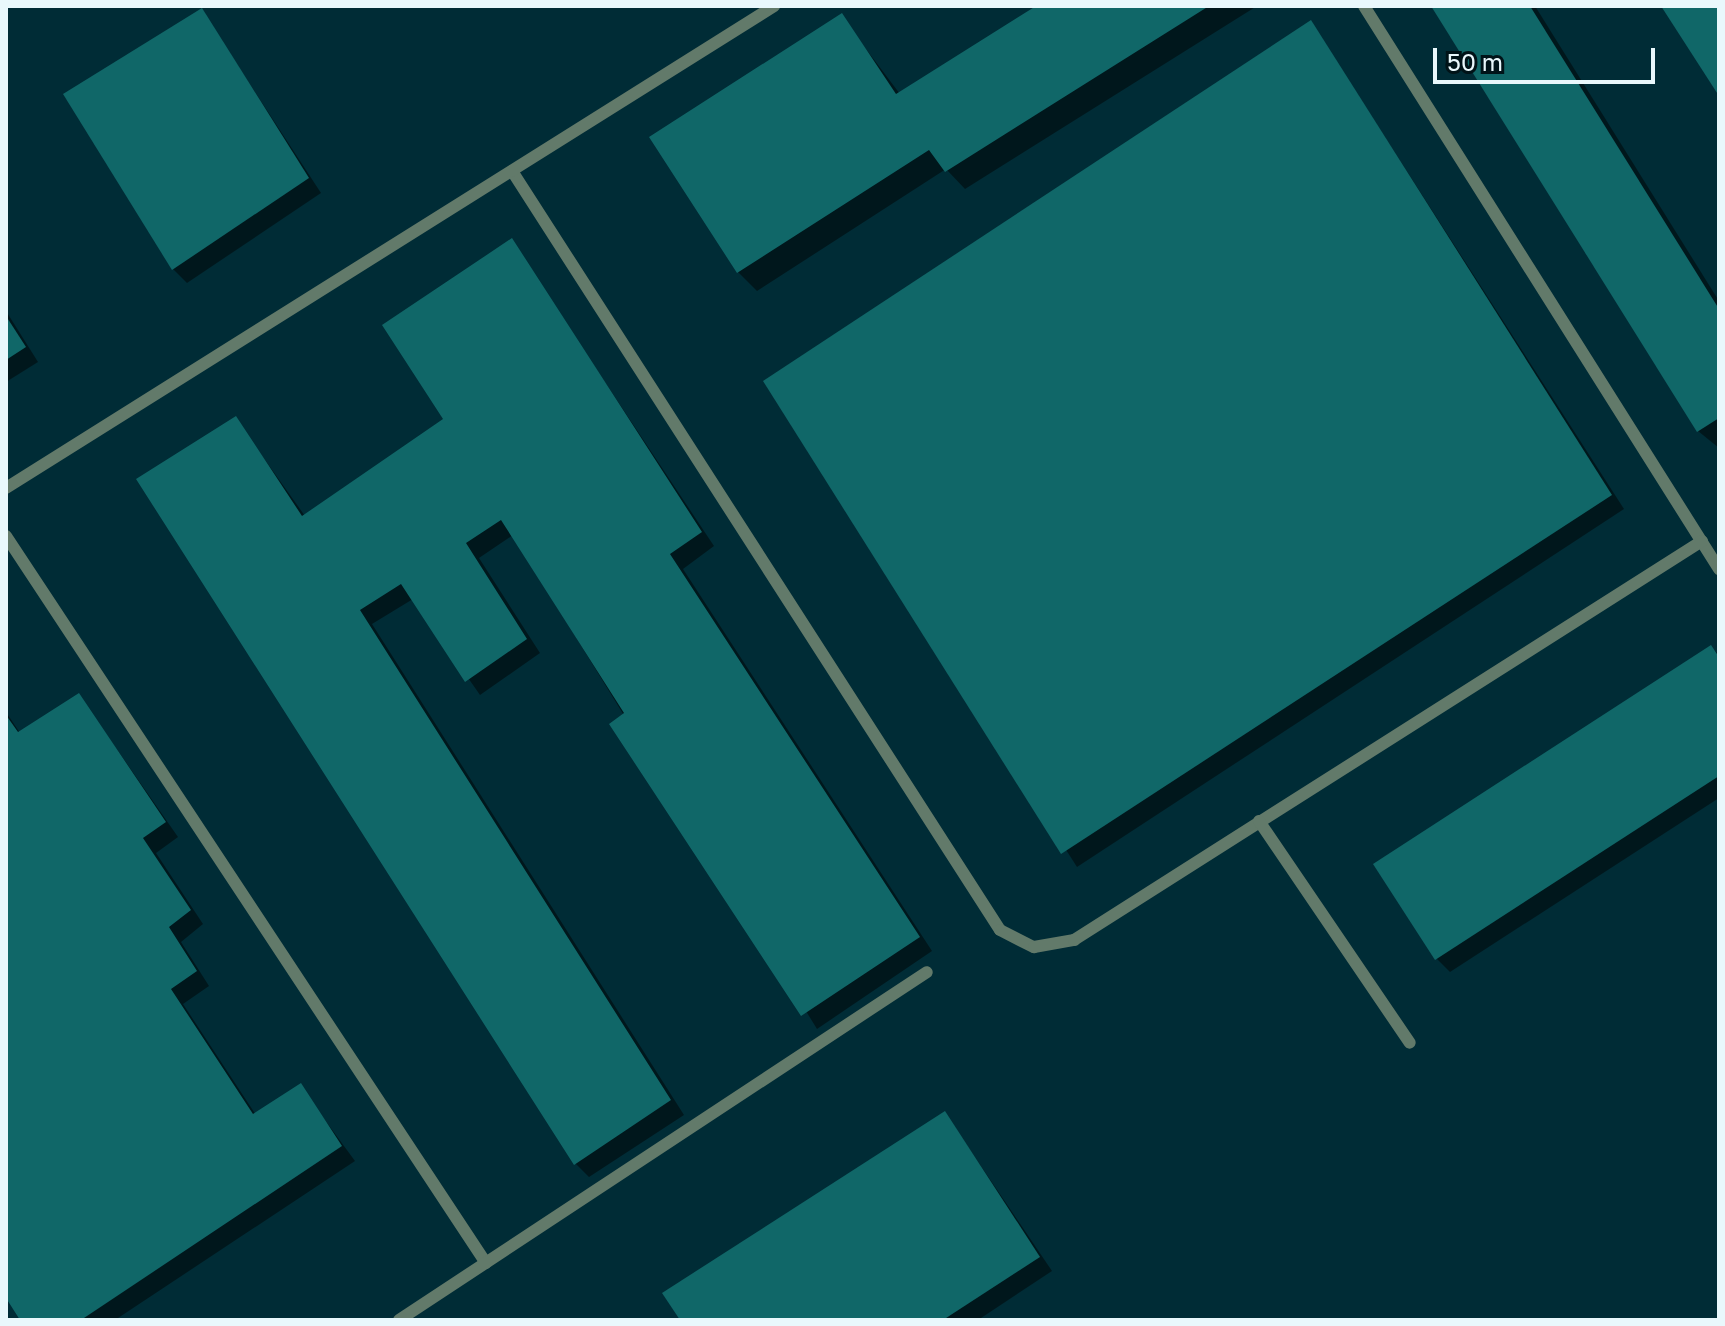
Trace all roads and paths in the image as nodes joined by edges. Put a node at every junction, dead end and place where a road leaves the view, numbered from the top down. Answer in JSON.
{"nodes":[{"id":1,"x":774,"y":6,"type":"edge"},
{"id":2,"x":1364,"y":6,"type":"edge"},
{"id":3,"x":512,"y":171,"type":"junction"},
{"id":4,"x":6,"y":488,"type":"edge"},
{"id":5,"x":6,"y":536,"type":"edge"},
{"id":6,"x":1702,"y":541,"type":"junction"},
{"id":7,"x":1719,"y":569,"type":"edge"},
{"id":8,"x":1259,"y":821,"type":"junction"},
{"id":9,"x":927,"y":972,"type":"dead end"},
{"id":10,"x":1410,"y":1043,"type":"dead end"},
{"id":11,"x":486,"y":1263,"type":"junction"},
{"id":12,"x":399,"y":1320,"type":"edge"}],
"edges":[{"from":1,"to":3,"type":"lane"},
{"from":2,"to":6,"type":"lane"},
{"from":3,"to":4,"type":"lane"},
{"from":3,"to":8,"type":"lane"},
{"from":5,"to":11,"type":"lane"},
{"from":6,"to":7,"type":"lane"},
{"from":6,"to":8,"type":"lane"},
{"from":8,"to":10,"type":"lane"},
{"from":9,"to":11,"type":"lane"},
{"from":11,"to":12,"type":"lane"}]}
